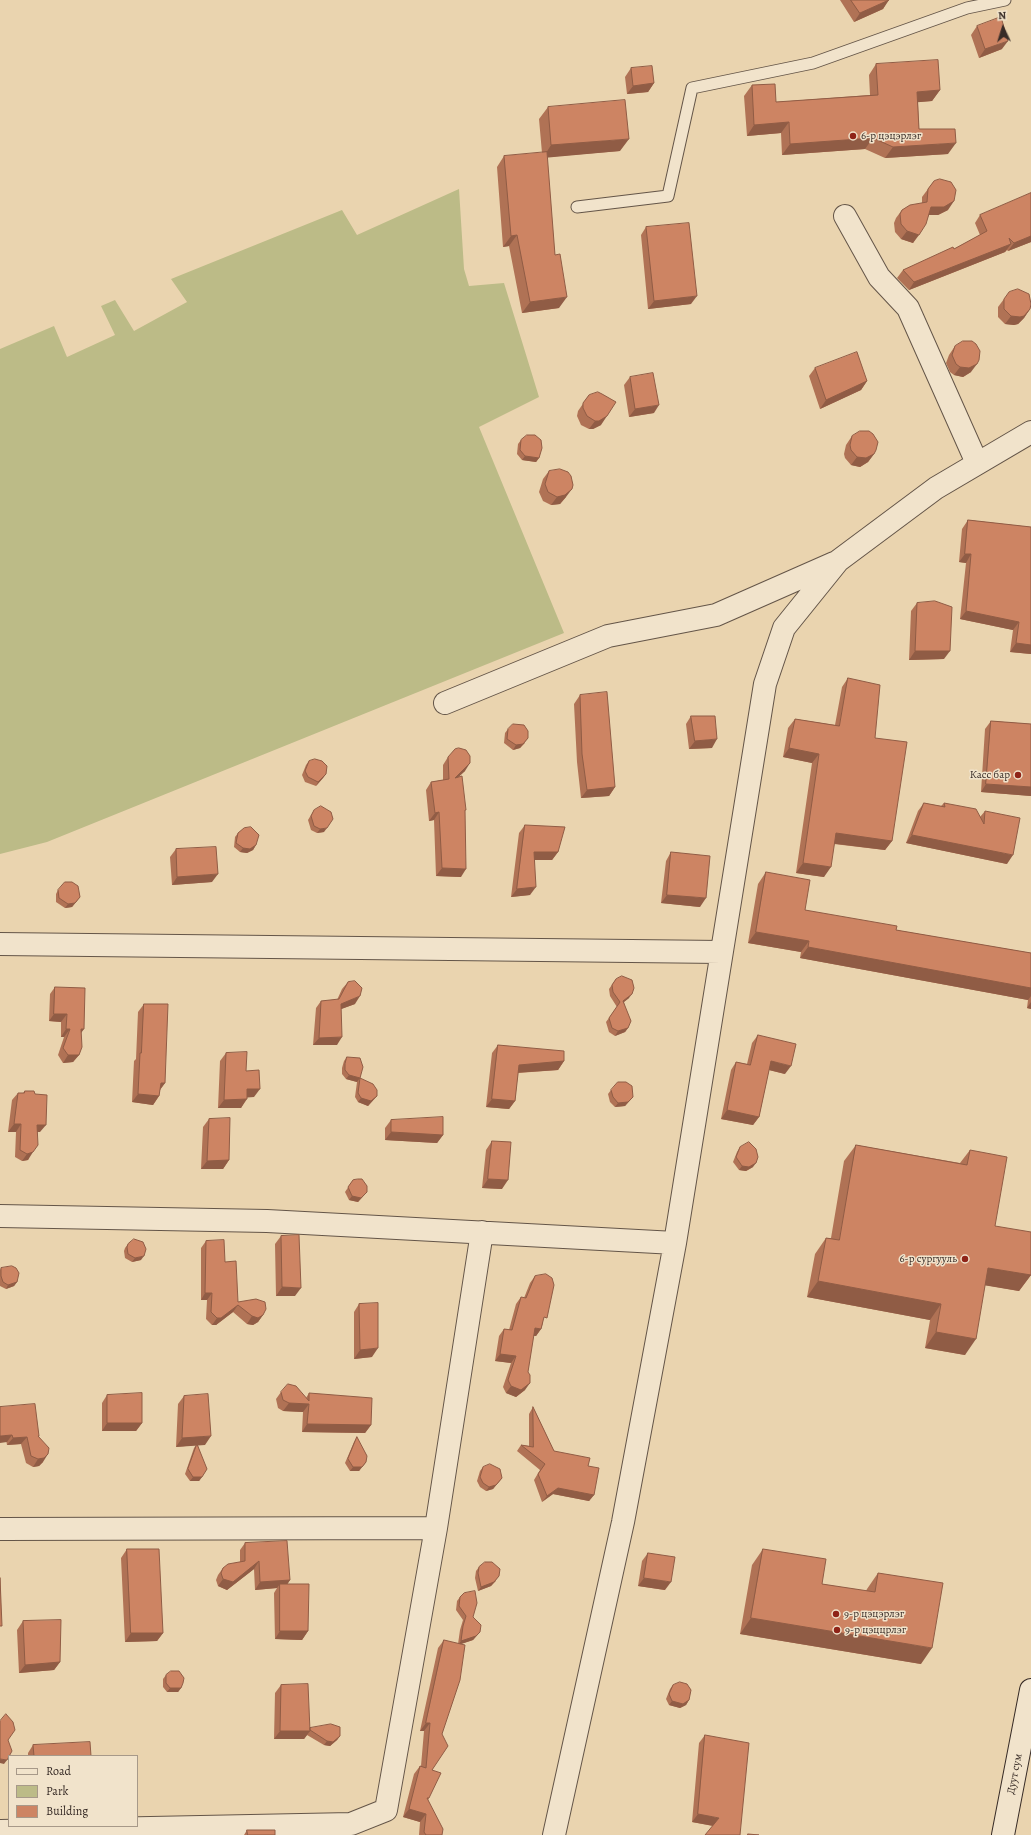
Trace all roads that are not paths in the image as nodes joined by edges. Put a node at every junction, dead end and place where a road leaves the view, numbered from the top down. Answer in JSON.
{"nodes":[{"id":1,"x":1005,"y":0,"type":"edge"},
{"id":2,"x":577,"y":207,"type":"dead end"},
{"id":3,"x":845,"y":216,"type":"dead end"},
{"id":4,"x":1031,"y":432,"type":"edge"},
{"id":5,"x":977,"y":463,"type":"junction"},
{"id":6,"x":838,"y":562,"type":"junction"},
{"id":7,"x":445,"y":703,"type":"dead end"},
{"id":8,"x":0,"y":944,"type":"edge"},
{"id":9,"x":721,"y":952,"type":"junction"},
{"id":10,"x":0,"y":1216,"type":"edge"},
{"id":11,"x":482,"y":1232,"type":"junction"},
{"id":12,"x":675,"y":1243,"type":"junction"},
{"id":13,"x":436,"y":1528,"type":"junction"},
{"id":14,"x":0,"y":1529,"type":"edge"},
{"id":15,"x":1031,"y":1690,"type":"edge"},
{"id":16,"x":0,"y":1831,"type":"edge"},
{"id":17,"x":554,"y":1835,"type":"edge"},
{"id":18,"x":1003,"y":1835,"type":"edge"}],
"edges":[{"from":1,"to":2,"type":"lane"},
{"from":3,"to":5,"type":"street"},
{"from":4,"to":5,"type":"street"},
{"from":5,"to":6,"type":"street"},
{"from":6,"to":7,"type":"street"},
{"from":6,"to":9,"type":"street"},
{"from":8,"to":9,"type":"street"},
{"from":9,"to":12,"type":"street"},
{"from":10,"to":11,"type":"street"},
{"from":11,"to":12,"type":"street"},
{"from":11,"to":13,"type":"street"},
{"from":12,"to":17,"type":"street"},
{"from":13,"to":14,"type":"street"},
{"from":13,"to":16,"type":"street"},
{"from":15,"to":18,"type":"street","name":"Дуут сум"}]}
